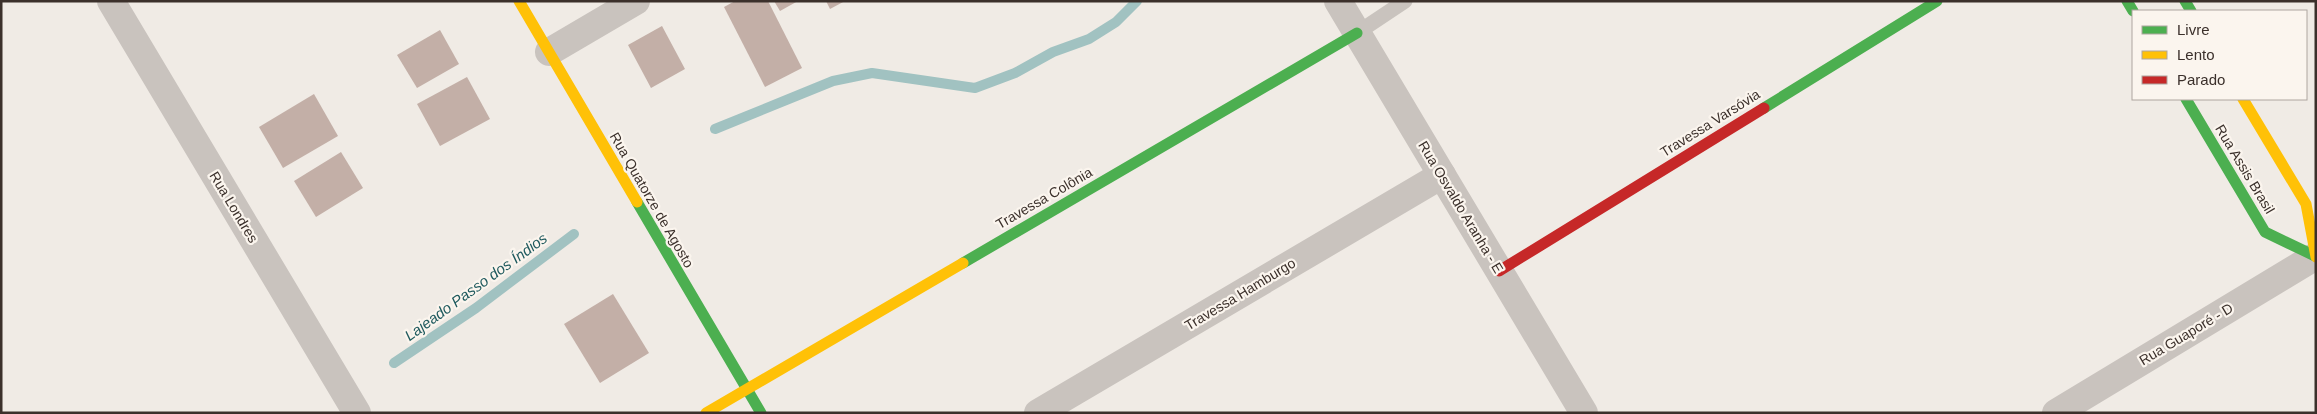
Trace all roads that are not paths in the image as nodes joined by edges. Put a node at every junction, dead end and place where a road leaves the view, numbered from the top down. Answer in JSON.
{"nodes":[{"id":1,"x":111,"y":1,"type":"edge"},
{"id":2,"x":518,"y":1,"type":"edge"},
{"id":3,"x":636,"y":1,"type":"edge"},
{"id":4,"x":1338,"y":1,"type":"edge"},
{"id":5,"x":1405,"y":1,"type":"edge"},
{"id":6,"x":1937,"y":1,"type":"edge"},
{"id":7,"x":1357,"y":33,"type":"junction"},
{"id":8,"x":549,"y":52,"type":"junction"},
{"id":9,"x":2187,"y":100,"type":"edge"},
{"id":10,"x":2244,"y":100,"type":"edge"},
{"id":11,"x":1442,"y":175,"type":"junction"},
{"id":12,"x":2316,"y":256,"type":"edge"},
{"id":13,"x":1499,"y":271,"type":"junction"},
{"id":14,"x":746,"y":390,"type":"junction"},
{"id":15,"x":357,"y":413,"type":"edge"},
{"id":16,"x":706,"y":413,"type":"edge"},
{"id":17,"x":761,"y":413,"type":"edge"},
{"id":18,"x":1038,"y":413,"type":"edge"},
{"id":19,"x":1584,"y":413,"type":"edge"},
{"id":20,"x":2056,"y":413,"type":"edge"}],
"edges":[{"from":1,"to":15,"type":"street","name":"Rua Londres"},
{"from":2,"to":8,"type":"street","name":"Rua Quatorze de Agosto"},
{"from":3,"to":8,"type":"street"},
{"from":4,"to":7,"type":"street","name":"Rua Osvaldo Aranha - E"},
{"from":5,"to":7,"type":"lane"},
{"from":6,"to":13,"type":"street","name":"Travessa Varsóvia"},
{"from":7,"to":11,"type":"street","name":"Rua Osvaldo Aranha - E"},
{"from":7,"to":14,"type":"street","name":"Travessa Colônia"},
{"from":8,"to":14,"type":"street","name":"Rua Quatorze de Agosto"},
{"from":9,"to":12,"type":"street","name":"Rua Assis Brasil"},
{"from":10,"to":12,"type":"street"},
{"from":11,"to":13,"type":"street","name":"Rua Osvaldo Aranha - E"},
{"from":11,"to":18,"type":"street","name":"Travessa Hamburgo"},
{"from":12,"to":20,"type":"street","name":"Rua Guaporé - D"},
{"from":13,"to":19,"type":"street","name":"Rua Osvaldo Aranha - E"},
{"from":14,"to":16,"type":"street","name":"Travessa Colônia"},
{"from":14,"to":17,"type":"street","name":"Rua Quatorze de Agosto"}]}
